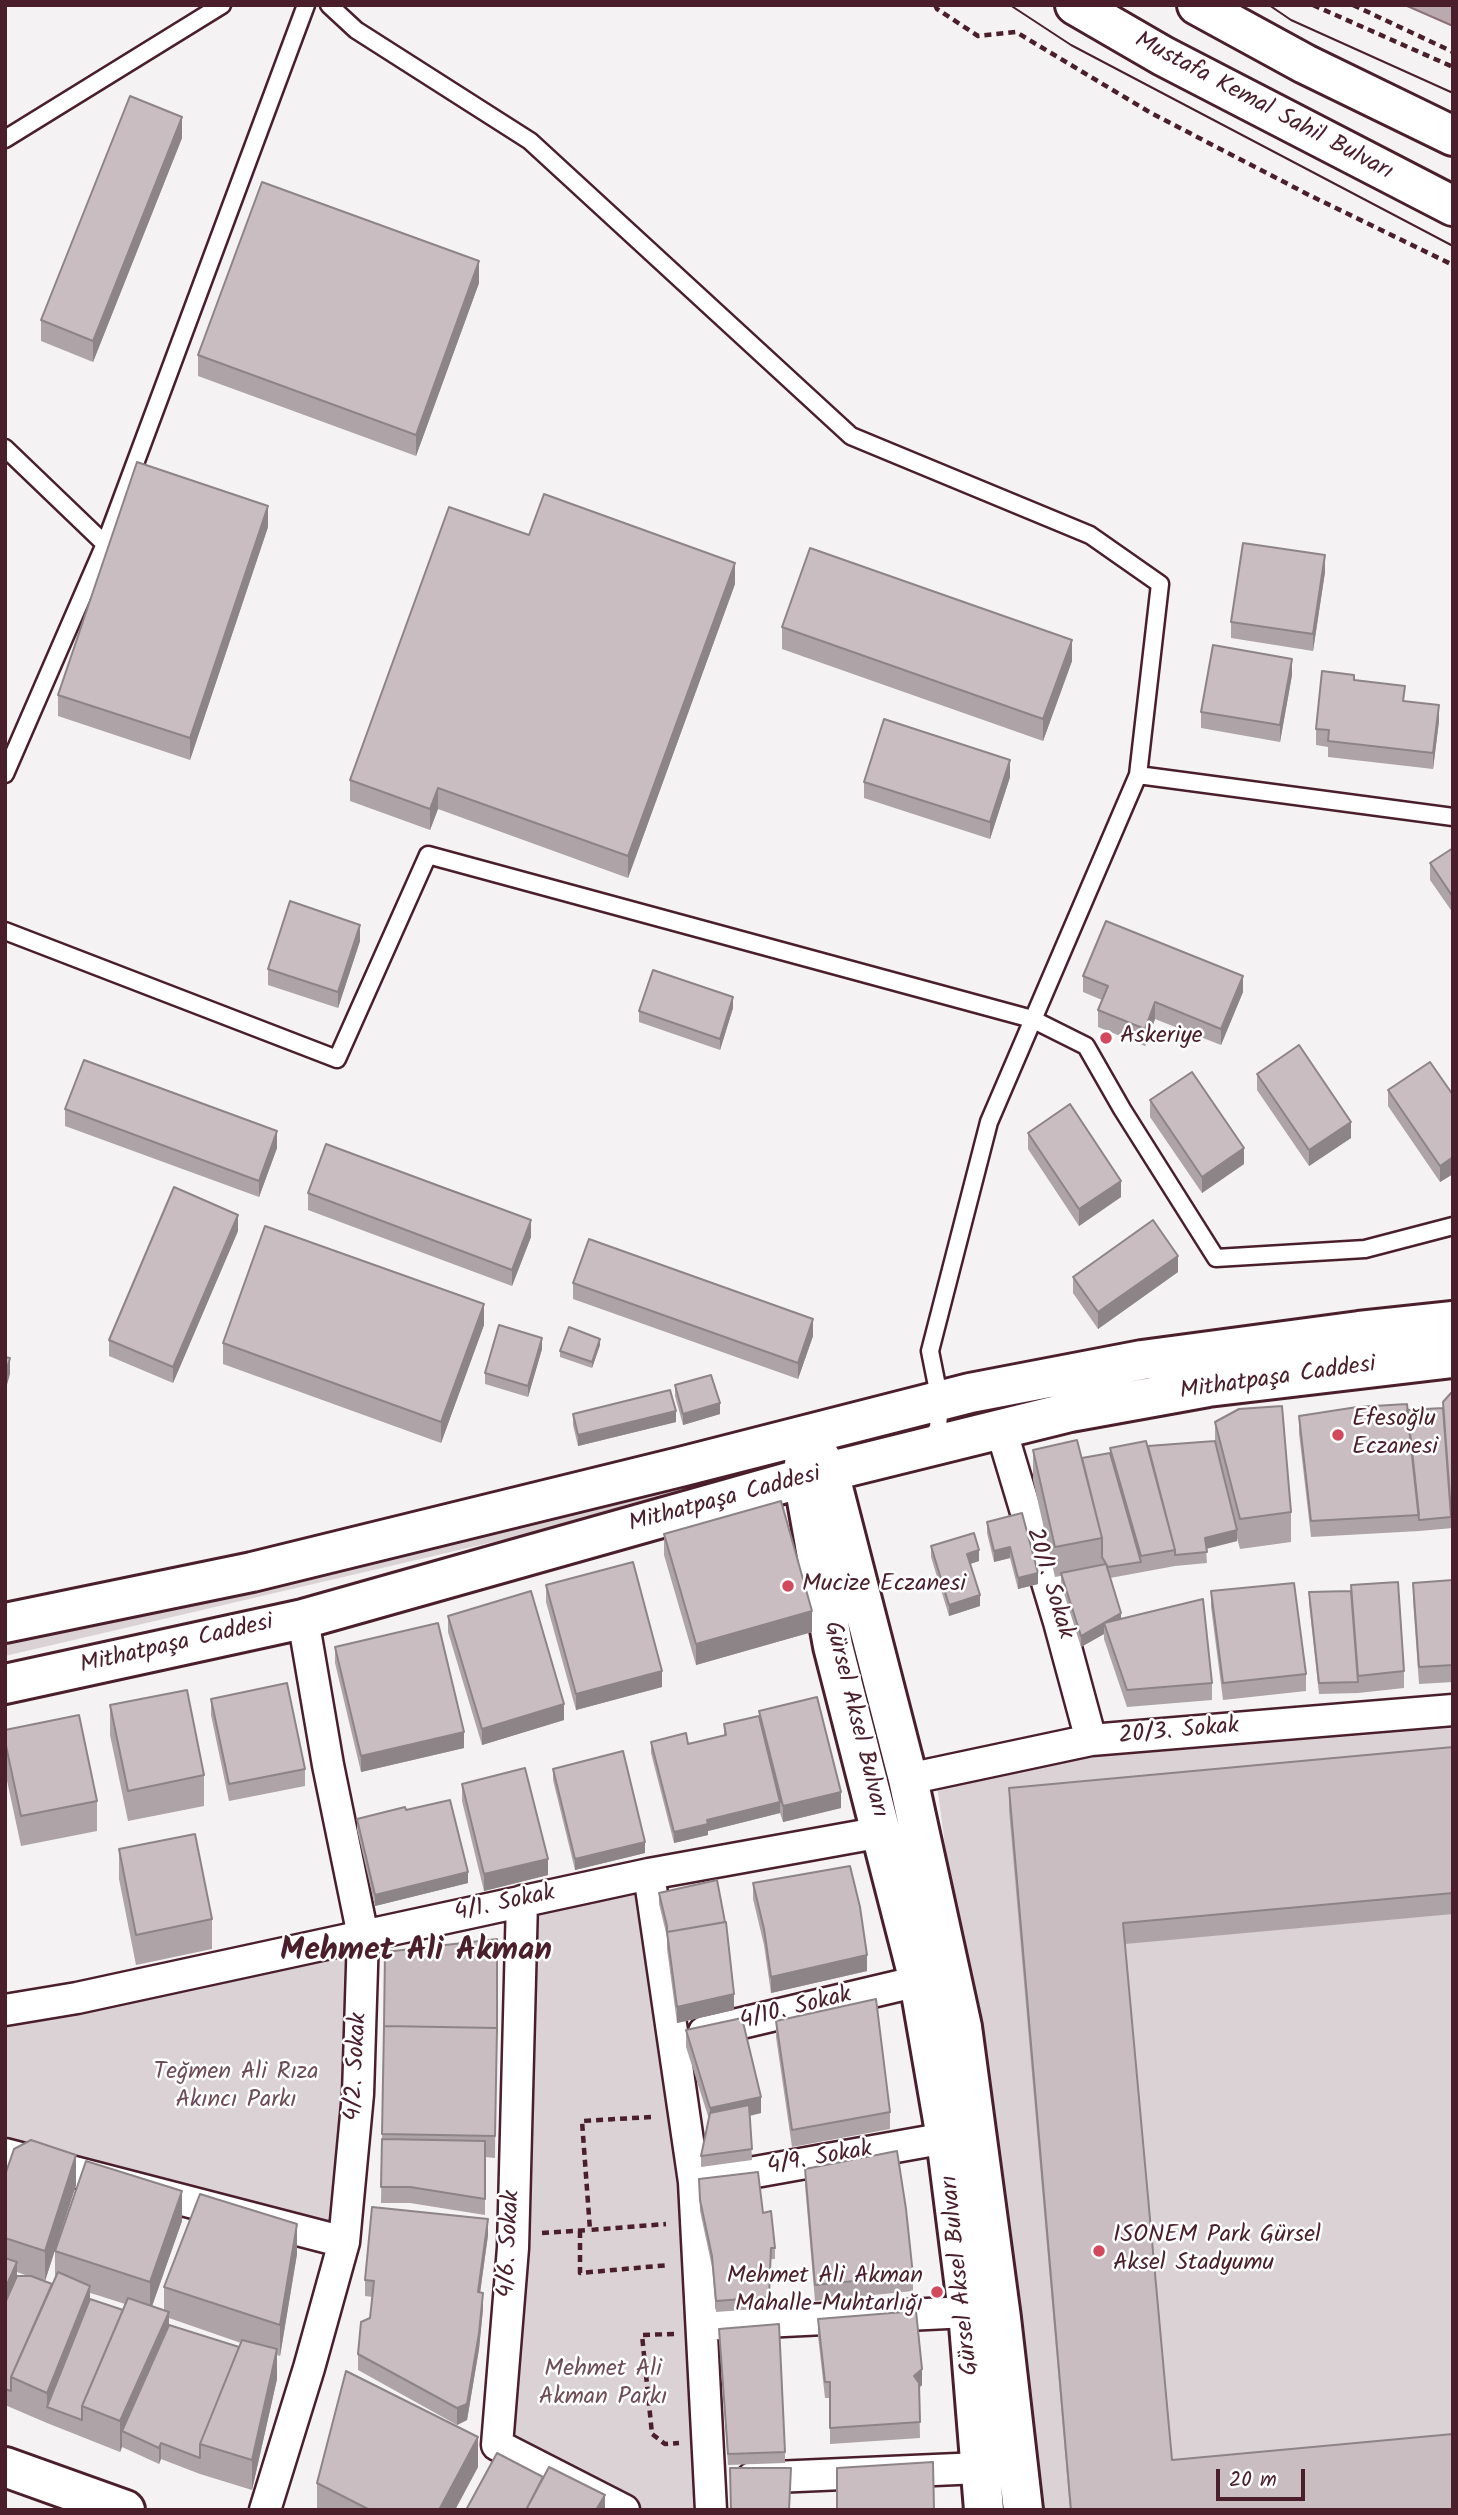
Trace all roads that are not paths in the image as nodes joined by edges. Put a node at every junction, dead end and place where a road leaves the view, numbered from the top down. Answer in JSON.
{"nodes":[{"id":1,"x":222,"y":5,"type":"edge"},
{"id":2,"x":306,"y":5,"type":"edge"},
{"id":3,"x":1075,"y":5,"type":"edge"},
{"id":4,"x":1197,"y":5,"type":"edge"},
{"id":5,"x":335,"y":7,"type":"edge"},
{"id":6,"x":1453,"y":136,"type":"edge"},
{"id":7,"x":5,"y":139,"type":"edge"},
{"id":8,"x":1453,"y":206,"type":"edge"},
{"id":9,"x":5,"y":448,"type":"edge"},
{"id":10,"x":105,"y":544,"type":"junction"},
{"id":11,"x":5,"y":774,"type":"edge"},
{"id":12,"x":1138,"y":775,"type":"junction"},
{"id":13,"x":1453,"y":817,"type":"edge"},
{"id":14,"x":5,"y":931,"type":"edge"},
{"id":15,"x":1032,"y":1019,"type":"junction"},
{"id":16,"x":1453,"y":1226,"type":"edge"},
{"id":17,"x":1453,"y":1321,"type":"edge"},
{"id":18,"x":1453,"y":1358,"type":"edge"},
{"id":19,"x":940,"y":1401,"type":"junction"},
{"id":20,"x":1001,"y":1429,"type":"junction"},
{"id":21,"x":806,"y":1436,"type":"junction"},
{"id":22,"x":926,"y":1447,"type":"junction"},
{"id":23,"x":816,"y":1475,"type":"junction"},
{"id":24,"x":303,"y":1619,"type":"junction"},
{"id":25,"x":5,"y":1623,"type":"edge"},
{"id":26,"x":5,"y":1684,"type":"edge"},
{"id":27,"x":1453,"y":1710,"type":"edge"},
{"id":28,"x":1091,"y":1740,"type":"junction"},
{"id":29,"x":908,"y":1779,"type":"junction"},
{"id":30,"x":882,"y":1832,"type":"junction"},
{"id":31,"x":649,"y":1874,"type":"junction"},
{"id":32,"x":522,"y":1900,"type":"junction"},
{"id":33,"x":363,"y":1936,"type":"junction"},
{"id":34,"x":919,"y":1981,"type":"junction"},
{"id":35,"x":5,"y":2010,"type":"edge"},
{"id":36,"x":674,"y":2040,"type":"junction"},
{"id":37,"x":946,"y":2138,"type":"junction"},
{"id":38,"x":5,"y":2154,"type":"edge"},
{"id":39,"x":694,"y":2182,"type":"junction"},
{"id":40,"x":344,"y":2242,"type":"junction"},
{"id":41,"x":968,"y":2312,"type":"junction"},
{"id":42,"x":702,"y":2325,"type":"junction"},
{"id":43,"x":5,"y":2467,"type":"edge"},
{"id":44,"x":980,"y":2468,"type":"junction"},
{"id":45,"x":710,"y":2479,"type":"junction"},
{"id":46,"x":125,"y":2510,"type":"edge"},
{"id":47,"x":265,"y":2510,"type":"edge"},
{"id":48,"x":624,"y":2510,"type":"edge"},
{"id":49,"x":711,"y":2510,"type":"edge"},
{"id":50,"x":984,"y":2510,"type":"edge"},
{"id":51,"x":1023,"y":2510,"type":"edge"}],
"edges":[{"from":1,"to":7,"type":"lane"},
{"from":2,"to":10,"type":"lane"},
{"from":3,"to":8,"type":"main road","name":"Mustafa Kemal Sahil Bulvarı"},
{"from":4,"to":6,"type":"main road"},
{"from":5,"to":12,"type":"lane"},
{"from":9,"to":10,"type":"lane"},
{"from":10,"to":11,"type":"lane"},
{"from":12,"to":13,"type":"lane"},
{"from":12,"to":15,"type":"lane"},
{"from":14,"to":15,"type":"lane"},
{"from":15,"to":16,"type":"lane"},
{"from":15,"to":19,"type":"lane"},
{"from":17,"to":19,"type":"main road","name":"Mithatpaşa Caddesi"},
{"from":18,"to":20,"type":"main road","name":"Mithatpaşa Caddesi"},
{"from":19,"to":21,"type":"main road","name":"Mithatpaşa Caddesi"},
{"from":19,"to":22,"type":"lane"},
{"from":20,"to":22,"type":"main road","name":"Mithatpaşa Caddesi"},
{"from":20,"to":28,"type":"street","name":"20/1. Sokak"},
{"from":21,"to":23,"type":"main road","name":"Gürsel Aksel Bulvarı"},
{"from":21,"to":25,"type":"main road","name":"Mithatpaşa Caddesi"},
{"from":22,"to":23,"type":"main road","name":"Mithatpaşa Caddesi"},
{"from":23,"to":24,"type":"main road","name":"Mithatpaşa Caddesi"},
{"from":23,"to":29,"type":"main road","name":"Gürsel Aksel Bulvarı"},
{"from":23,"to":30,"type":"main road","name":"Gürsel Aksel Bulvarı"},
{"from":24,"to":26,"type":"main road","name":"Mithatpaşa Caddesi"},
{"from":24,"to":33,"type":"street","name":"4/2. Sokak"},
{"from":27,"to":28,"type":"street","name":"20/3. Sokak"},
{"from":28,"to":29,"type":"street","name":"20/3. Sokak"},
{"from":29,"to":30,"type":"main road"},
{"from":29,"to":51,"type":"main road","name":"Gürsel Aksel Bulvarı"},
{"from":30,"to":31,"type":"street","name":"4/1. Sokak"},
{"from":30,"to":34,"type":"main road","name":"Gürsel Aksel Bulvarı"},
{"from":31,"to":32,"type":"street","name":"4/1. Sokak"},
{"from":31,"to":36,"type":"street"},
{"from":32,"to":33,"type":"street","name":"4/1. Sokak"},
{"from":32,"to":48,"type":"street","name":"4/6. Sokak"},
{"from":33,"to":35,"type":"street","name":"4/1. Sokak"},
{"from":33,"to":40,"type":"street","name":"4/2. Sokak"},
{"from":34,"to":36,"type":"street","name":"4/10. Sokak"},
{"from":34,"to":37,"type":"main road","name":"Gürsel Aksel Bulvarı"},
{"from":36,"to":39,"type":"street"},
{"from":37,"to":39,"type":"street","name":"4/9. Sokak"},
{"from":37,"to":41,"type":"main road","name":"Gürsel Aksel Bulvarı"},
{"from":38,"to":40,"type":"street"},
{"from":39,"to":42,"type":"street"},
{"from":40,"to":47,"type":"street","name":"4/2. Sokak"},
{"from":41,"to":42,"type":"street"},
{"from":41,"to":44,"type":"main road","name":"Gürsel Aksel Bulvarı"},
{"from":42,"to":45,"type":"street"},
{"from":43,"to":46,"type":"main road"},
{"from":44,"to":45,"type":"street"},
{"from":44,"to":50,"type":"main road","name":"Gürsel Aksel Bulvarı"},
{"from":45,"to":49,"type":"street"}]}
